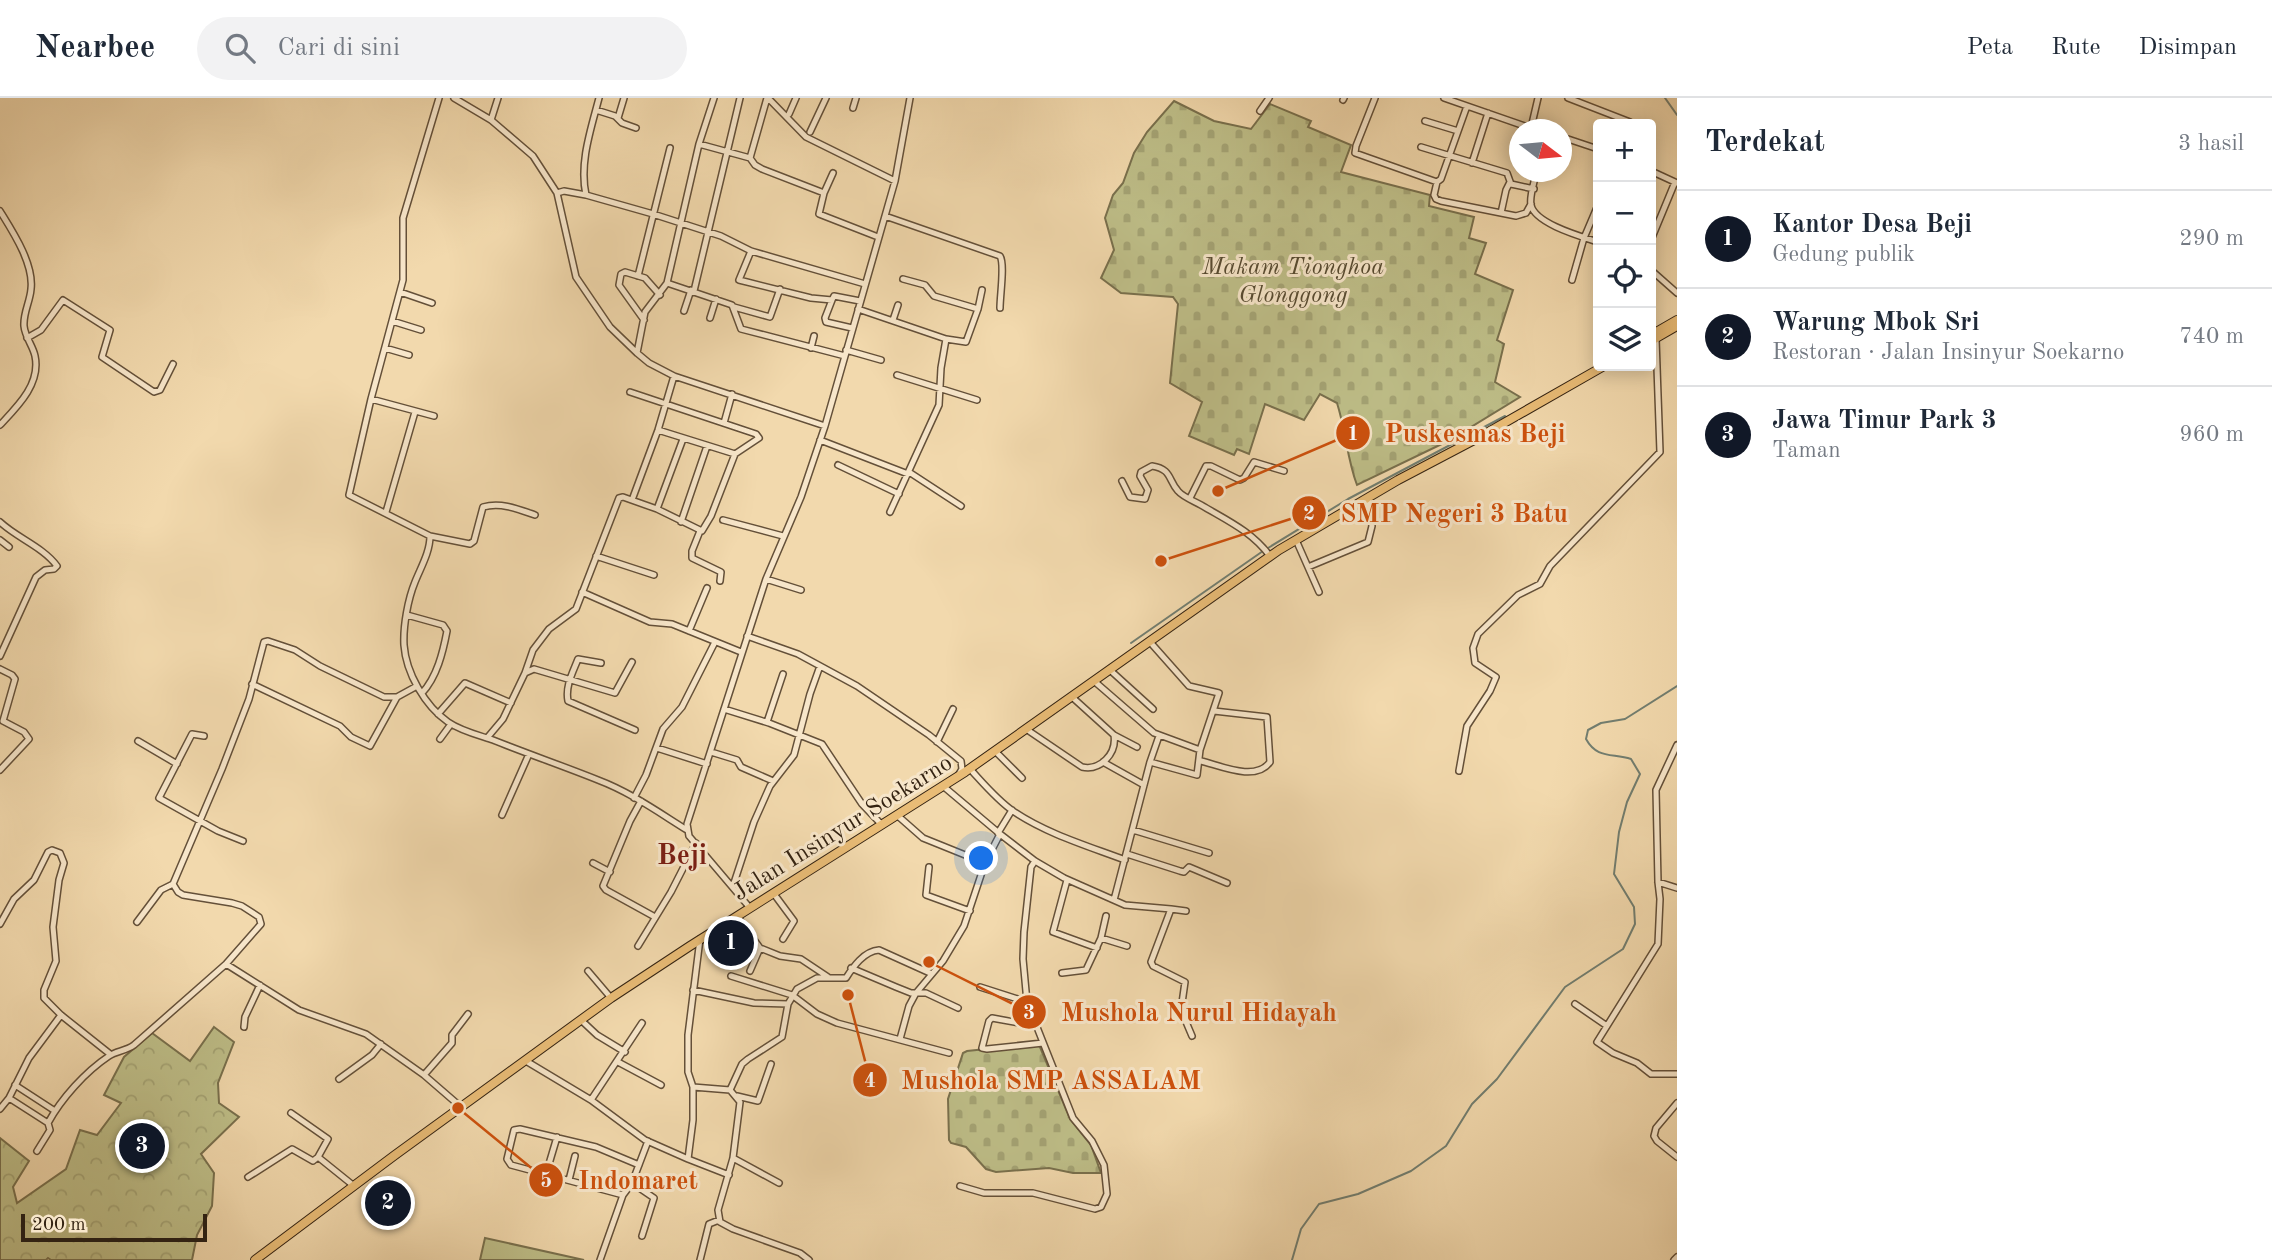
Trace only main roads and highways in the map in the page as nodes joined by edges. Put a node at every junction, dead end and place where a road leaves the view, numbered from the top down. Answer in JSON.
{"nodes":[{"id":1,"x":1677,"y":320,"type":"edge"},
{"id":2,"x":1677,"y":326,"type":"edge"},
{"id":3,"x":1656,"y":335,"type":"edge"},
{"id":4,"x":1656,"y":336,"type":"edge"},
{"id":5,"x":1595,"y":371,"type":"edge"},
{"id":6,"x":256,"y":1260,"type":"edge"}],
"edges":[{"from":1,"to":3,"type":"main road"},
{"from":2,"to":4,"type":"main road"},
{"from":5,"to":6,"type":"main road","name":"Jalan Insinyur Soekarno"}]}
